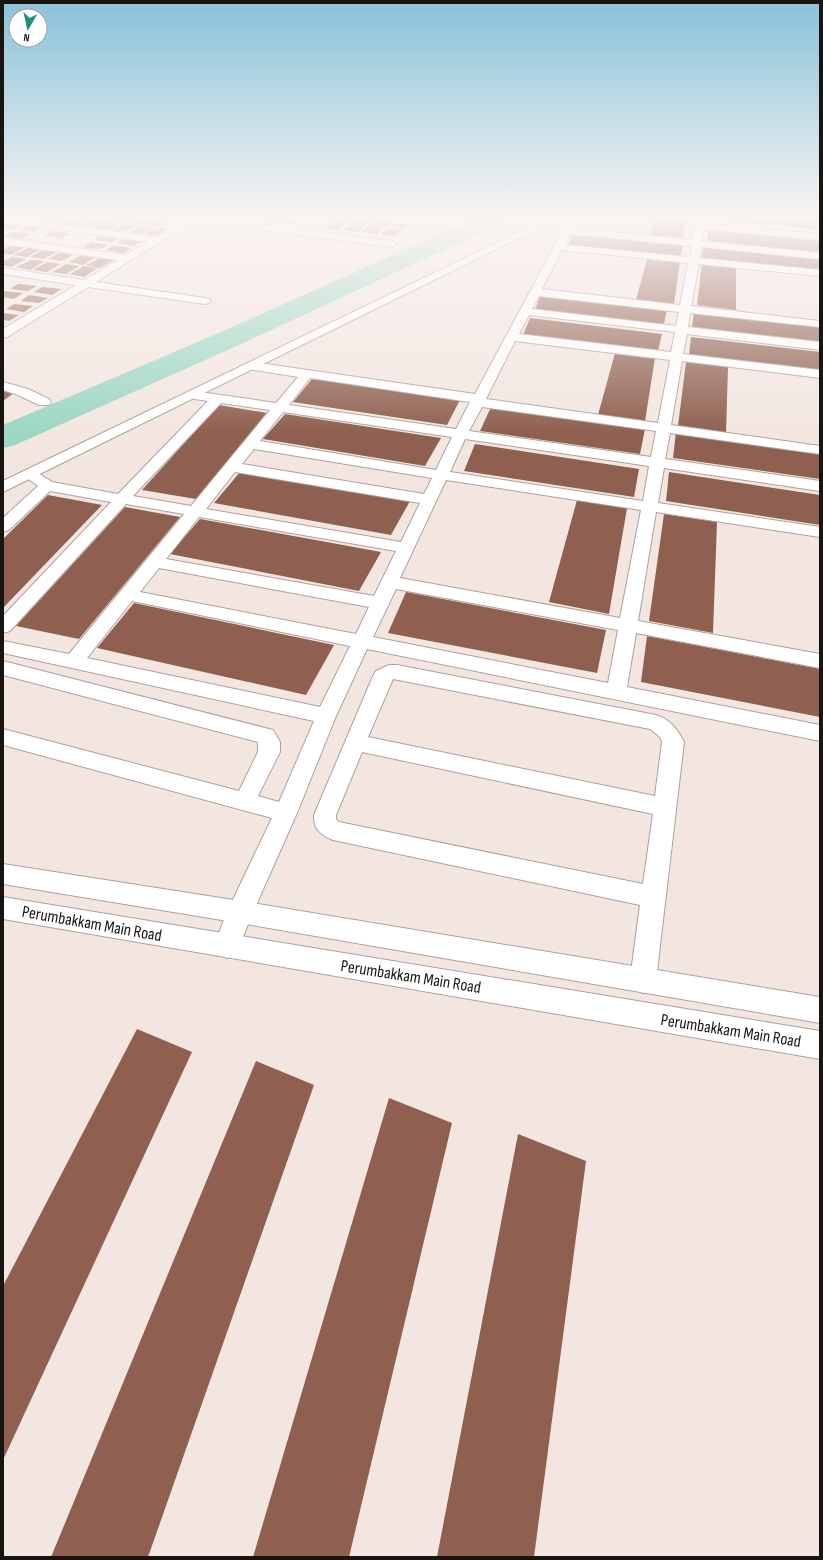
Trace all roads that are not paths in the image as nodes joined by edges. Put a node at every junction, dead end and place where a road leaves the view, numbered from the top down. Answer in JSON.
{"nodes":[{"id":1,"x":76,"y":290,"type":"edge"},
{"id":2,"x":127,"y":290,"type":"edge"},
{"id":3,"x":396,"y":290,"type":"edge"},
{"id":4,"x":404,"y":290,"type":"edge"},
{"id":5,"x":689,"y":290,"type":"edge"},
{"id":6,"x":534,"y":292,"type":"joint"},
{"id":7,"x":205,"y":301,"type":"dead end"},
{"id":8,"x":685,"y":309,"type":"junction"},
{"id":9,"x":524,"y":311,"type":"junction"},
{"id":10,"x":820,"y":324,"type":"edge"},
{"id":11,"x":682,"y":329,"type":"junction"},
{"id":12,"x":3,"y":334,"type":"edge"},
{"id":13,"x":511,"y":337,"type":"junction"},
{"id":14,"x":820,"y":346,"type":"edge"},
{"id":15,"x":676,"y":357,"type":"junction"},
{"id":16,"x":252,"y":366,"type":"junction"},
{"id":17,"x":307,"y":374,"type":"junction"},
{"id":18,"x":820,"y":374,"type":"edge"},
{"id":19,"x":3,"y":386,"type":"edge"},
{"id":20,"x":193,"y":395,"type":"junction"},
{"id":21,"x":218,"y":399,"type":"junction"},
{"id":22,"x":478,"y":400,"type":"junction"},
{"id":23,"x":44,"y":402,"type":"dead end"},
{"id":24,"x":279,"y":408,"type":"junction"},
{"id":25,"x":664,"y":428,"type":"junction"},
{"id":26,"x":460,"y":435,"type":"junction"},
{"id":27,"x":249,"y":444,"type":"junction"},
{"id":28,"x":820,"y":450,"type":"edge"},
{"id":29,"x":658,"y":463,"type":"junction"},
{"id":30,"x":231,"y":467,"type":"junction"},
{"id":31,"x":30,"y":474,"type":"junction"},
{"id":32,"x":441,"y":476,"type":"junction"},
{"id":33,"x":3,"y":477,"type":"edge"},
{"id":34,"x":47,"y":486,"type":"junction"},
{"id":35,"x":820,"y":486,"type":"edge"},
{"id":36,"x":3,"y":487,"type":"edge"},
{"id":37,"x":122,"y":499,"type":"junction"},
{"id":38,"x":429,"y":500,"type":"junction"},
{"id":39,"x":650,"y":506,"type":"junction"},
{"id":40,"x":195,"y":511,"type":"junction"},
{"id":41,"x":3,"y":527,"type":"edge"},
{"id":42,"x":820,"y":532,"type":"edge"},
{"id":43,"x":406,"y":548,"type":"junction"},
{"id":44,"x":154,"y":562,"type":"junction"},
{"id":45,"x":390,"y":582,"type":"junction"},
{"id":46,"x":128,"y":595,"type":"junction"},
{"id":47,"x":380,"y":603,"type":"junction"},
{"id":48,"x":628,"y":626,"type":"junction"},
{"id":49,"x":3,"y":627,"type":"edge"},
{"id":50,"x":362,"y":641,"type":"junction"},
{"id":51,"x":3,"y":647,"type":"edge"},
{"id":52,"x":820,"y":661,"type":"edge"},
{"id":53,"x":73,"y":662,"type":"junction"},
{"id":54,"x":3,"y":668,"type":"edge"},
{"id":55,"x":616,"y":692,"type":"junction"},
{"id":56,"x":326,"y":716,"type":"junction"},
{"id":57,"x":820,"y":734,"type":"edge"},
{"id":58,"x":3,"y":737,"type":"edge"},
{"id":59,"x":356,"y":742,"type":"junction"},
{"id":60,"x":245,"y":802,"type":"junction"},
{"id":61,"x":665,"y":807,"type":"junction"},
{"id":62,"x":286,"y":813,"type":"junction"},
{"id":63,"x":3,"y":874,"type":"edge"},
{"id":64,"x":653,"y":897,"type":"junction"},
{"id":65,"x":3,"y":908,"type":"edge"},
{"id":66,"x":240,"y":912,"type":"junction"},
{"id":67,"x":227,"y":946,"type":"junction"},
{"id":68,"x":643,"y":980,"type":"junction"},
{"id":69,"x":820,"y":1010,"type":"edge"},
{"id":70,"x":820,"y":1045,"type":"edge"}],
"edges":[{"from":1,"to":12,"type":"street"},
{"from":2,"to":7,"type":"street"},
{"from":3,"to":33,"type":"street"},
{"from":4,"to":16,"type":"street"},
{"from":5,"to":8,"type":"street"},
{"from":6,"to":8,"type":"street"},
{"from":6,"to":9,"type":"street"},
{"from":8,"to":10,"type":"street"},
{"from":8,"to":11,"type":"street"},
{"from":9,"to":11,"type":"street"},
{"from":9,"to":13,"type":"street"},
{"from":11,"to":14,"type":"street"},
{"from":11,"to":15,"type":"street"},
{"from":13,"to":15,"type":"street"},
{"from":13,"to":22,"type":"street"},
{"from":15,"to":18,"type":"street"},
{"from":15,"to":25,"type":"street"},
{"from":16,"to":17,"type":"street"},
{"from":16,"to":20,"type":"street"},
{"from":17,"to":22,"type":"street"},
{"from":17,"to":24,"type":"street"},
{"from":19,"to":23,"type":"street"},
{"from":20,"to":21,"type":"street"},
{"from":20,"to":31,"type":"street"},
{"from":21,"to":24,"type":"street"},
{"from":21,"to":37,"type":"street"},
{"from":22,"to":25,"type":"street"},
{"from":22,"to":26,"type":"street"},
{"from":24,"to":26,"type":"street"},
{"from":24,"to":27,"type":"street"},
{"from":25,"to":28,"type":"street"},
{"from":25,"to":29,"type":"street"},
{"from":26,"to":29,"type":"street"},
{"from":26,"to":32,"type":"street"},
{"from":27,"to":30,"type":"street"},
{"from":27,"to":32,"type":"street"},
{"from":29,"to":35,"type":"street"},
{"from":29,"to":39,"type":"street"},
{"from":30,"to":38,"type":"street"},
{"from":30,"to":40,"type":"street"},
{"from":31,"to":34,"type":"street"},
{"from":31,"to":36,"type":"street"},
{"from":32,"to":38,"type":"street"},
{"from":32,"to":39,"type":"street"},
{"from":34,"to":37,"type":"street"},
{"from":34,"to":41,"type":"street"},
{"from":37,"to":40,"type":"street"},
{"from":37,"to":49,"type":"street"},
{"from":38,"to":43,"type":"street"},
{"from":39,"to":42,"type":"street"},
{"from":39,"to":48,"type":"street"},
{"from":40,"to":43,"type":"street"},
{"from":40,"to":44,"type":"street"},
{"from":43,"to":45,"type":"street"},
{"from":44,"to":46,"type":"street"},
{"from":44,"to":47,"type":"street"},
{"from":45,"to":47,"type":"street"},
{"from":45,"to":48,"type":"street"},
{"from":46,"to":50,"type":"street"},
{"from":46,"to":53,"type":"street"},
{"from":47,"to":50,"type":"street"},
{"from":48,"to":52,"type":"street"},
{"from":48,"to":55,"type":"street"},
{"from":50,"to":55,"type":"street"},
{"from":50,"to":56,"type":"street"},
{"from":51,"to":53,"type":"street"},
{"from":53,"to":56,"type":"street"},
{"from":54,"to":60,"type":"street"},
{"from":55,"to":57,"type":"street"},
{"from":56,"to":62,"type":"street"},
{"from":58,"to":60,"type":"street"},
{"from":59,"to":61,"type":"street"},
{"from":59,"to":61,"type":"street"},
{"from":59,"to":64,"type":"street"},
{"from":60,"to":62,"type":"street"},
{"from":61,"to":64,"type":"street"},
{"from":62,"to":66,"type":"street"},
{"from":63,"to":66,"type":"street"},
{"from":64,"to":68,"type":"street"},
{"from":65,"to":67,"type":"street","name":"Perumbakkam Main Road"},
{"from":66,"to":67,"type":"street"},
{"from":66,"to":68,"type":"street"},
{"from":67,"to":70,"type":"street","name":"Perumbakkam Main Road"},
{"from":68,"to":69,"type":"street"}]}
